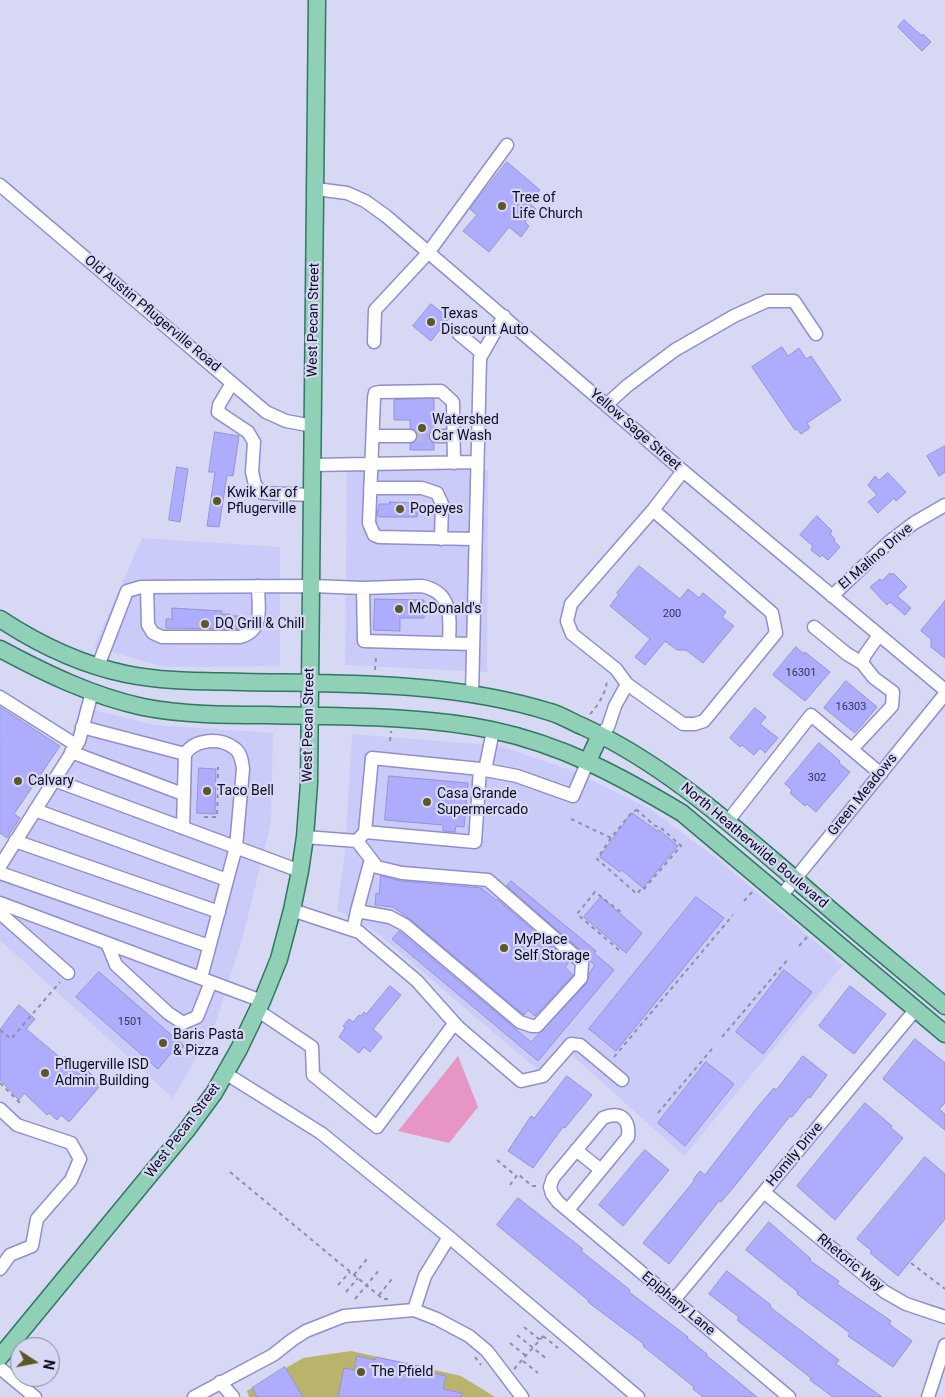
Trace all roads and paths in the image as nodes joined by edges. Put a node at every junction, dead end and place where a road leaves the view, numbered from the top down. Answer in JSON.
{"nodes":[{"id":1,"x":317,"y":0,"type":"edge"},
{"id":2,"x":507,"y":145,"type":"dead end"},
{"id":3,"x":0,"y":185,"type":"edge"},
{"id":4,"x":316,"y":189,"type":"junction"},
{"id":5,"x":428,"y":252,"type":"junction"},
{"id":6,"x":504,"y":316,"type":"junction"},
{"id":7,"x":459,"y":334,"type":"dead end"},
{"id":8,"x":816,"y":334,"type":"dead end"},
{"id":9,"x":374,"y":342,"type":"dead end"},
{"id":10,"x":482,"y":353,"type":"junction"},
{"id":11,"x":232,"y":383,"type":"junction"},
{"id":12,"x":606,"y":405,"type":"junction"},
{"id":13,"x":313,"y":426,"type":"junction"},
{"id":14,"x":373,"y":436,"type":"junction"},
{"id":15,"x":410,"y":436,"type":"tunnel mouth"},
{"id":16,"x":436,"y":436,"type":"tunnel mouth"},
{"id":17,"x":454,"y":436,"type":"junction"},
{"id":18,"x":477,"y":462,"type":"junction"},
{"id":19,"x":454,"y":463,"type":"junction"},
{"id":20,"x":372,"y":464,"type":"junction"},
{"id":21,"x":313,"y":465,"type":"junction"},
{"id":22,"x":683,"y":472,"type":"junction"},
{"id":23,"x":370,"y":488,"type":"junction"},
{"id":24,"x":312,"y":494,"type":"junction"},
{"id":25,"x":945,"y":505,"type":"edge"},
{"id":26,"x":653,"y":510,"type":"junction"},
{"id":27,"x":441,"y":539,"type":"junction"},
{"id":28,"x":475,"y":539,"type":"junction"},
{"id":29,"x":258,"y":586,"type":"junction"},
{"id":30,"x":312,"y":586,"type":"junction"},
{"id":31,"x":147,"y":587,"type":"junction"},
{"id":32,"x":363,"y":588,"type":"junction"},
{"id":33,"x":832,"y":596,"type":"junction"},
{"id":34,"x":0,"y":619,"type":"edge"},
{"id":35,"x":814,"y":627,"type":"dead end"},
{"id":36,"x":879,"y":635,"type":"junction"},
{"id":37,"x":449,"y":643,"type":"junction"},
{"id":38,"x":473,"y":644,"type":"junction"},
{"id":39,"x":0,"y":649,"type":"edge"},
{"id":40,"x":376,"y":658,"type":"dead end"},
{"id":41,"x":862,"y":663,"type":"junction"},
{"id":42,"x":98,"y":666,"type":"junction"},
{"id":43,"x":375,"y":670,"type":"dead end"},
{"id":44,"x":606,"y":674,"type":"dead end"},
{"id":45,"x":310,"y":684,"type":"junction"},
{"id":46,"x":628,"y":684,"type":"junction"},
{"id":47,"x":945,"y":690,"type":"edge"},
{"id":48,"x":92,"y":692,"type":"junction"},
{"id":49,"x":472,"y":694,"type":"junction"},
{"id":50,"x":945,"y":694,"type":"edge"},
{"id":51,"x":0,"y":697,"type":"edge"},
{"id":52,"x":309,"y":716,"type":"junction"},
{"id":53,"x":586,"y":718,"type":"dead end"},
{"id":54,"x":82,"y":727,"type":"junction"},
{"id":55,"x":392,"y":730,"type":"dead end"},
{"id":56,"x":493,"y":730,"type":"junction"},
{"id":57,"x":600,"y":735,"type":"junction"},
{"id":58,"x":390,"y":741,"type":"dead end"},
{"id":59,"x":74,"y":749,"type":"junction"},
{"id":60,"x":852,"y":749,"type":"junction"},
{"id":61,"x":184,"y":754,"type":"junction"},
{"id":62,"x":588,"y":761,"type":"junction"},
{"id":63,"x":218,"y":767,"type":"dead end"},
{"id":64,"x":482,"y":769,"type":"junction"},
{"id":65,"x":881,"y":774,"type":"junction"},
{"id":66,"x":54,"y":780,"type":"junction"},
{"id":67,"x":274,"y":790,"type":"dead end"},
{"id":68,"x":246,"y":792,"type":"dead end"},
{"id":69,"x":184,"y":794,"type":"junction"},
{"id":70,"x":641,"y":801,"type":"dead end"},
{"id":71,"x":35,"y":810,"type":"junction"},
{"id":72,"x":637,"y":810,"type":"junction"},
{"id":73,"x":204,"y":817,"type":"dead end"},
{"id":74,"x":571,"y":819,"type":"dead end"},
{"id":75,"x":728,"y":821,"type":"junction"},
{"id":76,"x":183,"y":828,"type":"junction"},
{"id":77,"x":361,"y":836,"type":"junction"},
{"id":78,"x":305,"y":837,"type":"junction"},
{"id":79,"x":611,"y":838,"type":"junction"},
{"id":80,"x":16,"y":841,"type":"junction"},
{"id":81,"x":236,"y":847,"type":"junction"},
{"id":82,"x":371,"y":859,"type":"junction"},
{"id":83,"x":0,"y":866,"type":"edge"},
{"id":84,"x":300,"y":871,"type":"junction"},
{"id":85,"x":0,"y":873,"type":"edge"},
{"id":86,"x":794,"y":879,"type":"junction"},
{"id":87,"x":227,"y":880,"type":"junction"},
{"id":88,"x":756,"y":888,"type":"dead end"},
{"id":89,"x":782,"y":895,"type":"junction"},
{"id":90,"x":744,"y":901,"type":"dead end"},
{"id":91,"x":0,"y":903,"type":"edge"},
{"id":92,"x":292,"y":910,"type":"junction"},
{"id":93,"x":357,"y":911,"type":"junction"},
{"id":94,"x":218,"y":912,"type":"junction"},
{"id":95,"x":622,"y":912,"type":"dead end"},
{"id":96,"x":0,"y":913,"type":"edge"},
{"id":97,"x":733,"y":915,"type":"dead end"},
{"id":98,"x":353,"y":930,"type":"junction"},
{"id":99,"x":807,"y":937,"type":"dead end"},
{"id":100,"x":107,"y":943,"type":"junction"},
{"id":101,"x":209,"y":946,"type":"junction"},
{"id":102,"x":799,"y":946,"type":"dead end"},
{"id":103,"x":619,"y":950,"type":"dead end"},
{"id":104,"x":788,"y":958,"type":"dead end"},
{"id":105,"x":68,"y":973,"type":"joint"},
{"id":106,"x":206,"y":980,"type":"junction"},
{"id":107,"x":260,"y":1006,"type":"junction"},
{"id":108,"x":945,"y":1006,"type":"edge"},
{"id":109,"x":916,"y":1009,"type":"junction"},
{"id":110,"x":454,"y":1024,"type":"junction"},
{"id":111,"x":0,"y":1030,"type":"edge"},
{"id":112,"x":945,"y":1034,"type":"edge"},
{"id":113,"x":722,"y":1037,"type":"dead end"},
{"id":114,"x":712,"y":1049,"type":"dead end"},
{"id":115,"x":606,"y":1066,"type":"junction"},
{"id":116,"x":225,"y":1074,"type":"junction"},
{"id":117,"x":622,"y":1080,"type":"dead end"},
{"id":118,"x":0,"y":1083,"type":"edge"},
{"id":119,"x":22,"y":1105,"type":"dead end"},
{"id":120,"x":0,"y":1109,"type":"edge"},
{"id":121,"x":658,"y":1113,"type":"dead end"},
{"id":122,"x":576,"y":1150,"type":"junction"},
{"id":123,"x":497,"y":1160,"type":"dead end"},
{"id":124,"x":601,"y":1170,"type":"junction"},
{"id":125,"x":230,"y":1172,"type":"dead end"},
{"id":126,"x":516,"y":1176,"type":"junction"},
{"id":127,"x":510,"y":1185,"type":"dead end"},
{"id":128,"x":538,"y":1186,"type":"dead end"},
{"id":129,"x":764,"y":1192,"type":"junction"},
{"id":130,"x":568,"y":1210,"type":"junction"},
{"id":131,"x":449,"y":1237,"type":"junction"},
{"id":132,"x":368,"y":1259,"type":"dead end"},
{"id":133,"x":911,"y":1263,"type":"dead end"},
{"id":134,"x":0,"y":1269,"type":"edge"},
{"id":135,"x":380,"y":1269,"type":"dead end"},
{"id":136,"x":350,"y":1272,"type":"junction"},
{"id":137,"x":354,"y":1275,"type":"junction"},
{"id":138,"x":358,"y":1278,"type":"junction"},
{"id":139,"x":392,"y":1279,"type":"dead end"},
{"id":140,"x":338,"y":1285,"type":"dead end"},
{"id":141,"x":366,"y":1285,"type":"junction"},
{"id":142,"x":945,"y":1290,"type":"edge"},
{"id":143,"x":346,"y":1292,"type":"dead end"},
{"id":144,"x":379,"y":1295,"type":"junction"},
{"id":145,"x":355,"y":1299,"type":"dead end"},
{"id":146,"x":390,"y":1299,"type":"dead end"},
{"id":147,"x":674,"y":1300,"type":"junction"},
{"id":148,"x":414,"y":1310,"type":"junction"},
{"id":149,"x":945,"y":1317,"type":"edge"},
{"id":150,"x":524,"y":1327,"type":"dead end"},
{"id":151,"x":548,"y":1330,"type":"dead end"},
{"id":152,"x":517,"y":1335,"type":"dead end"},
{"id":153,"x":544,"y":1336,"type":"junction"},
{"id":154,"x":540,"y":1340,"type":"junction"},
{"id":155,"x":510,"y":1343,"type":"dead end"},
{"id":156,"x":945,"y":1345,"type":"edge"},
{"id":157,"x":533,"y":1348,"type":"junction"},
{"id":158,"x":558,"y":1348,"type":"dead end"},
{"id":159,"x":474,"y":1356,"type":"dead end"},
{"id":160,"x":526,"y":1356,"type":"junction"},
{"id":161,"x":0,"y":1357,"type":"edge"},
{"id":162,"x":548,"y":1360,"type":"dead end"},
{"id":163,"x":523,"y":1361,"type":"junction"},
{"id":164,"x":0,"y":1368,"type":"edge"},
{"id":165,"x":484,"y":1369,"type":"dead end"},
{"id":166,"x":512,"y":1370,"type":"dead end"},
{"id":167,"x":538,"y":1373,"type":"dead end"},
{"id":168,"x":220,"y":1382,"type":"junction"},
{"id":169,"x":35,"y":1397,"type":"edge"},
{"id":170,"x":194,"y":1397,"type":"edge"},
{"id":171,"x":233,"y":1397,"type":"edge"},
{"id":172,"x":522,"y":1397,"type":"edge"},
{"id":173,"x":638,"y":1397,"type":"edge"},
{"id":174,"x":789,"y":1397,"type":"edge"},
{"id":175,"x":928,"y":1397,"type":"edge"}],
"edges":[{"from":1,"to":4,"type":"main road","name":"West Pecan Street"},
{"from":2,"to":5,"type":"street"},
{"from":3,"to":11,"type":"street","name":"Old Austin Pflugerville Road"},
{"from":4,"to":5,"type":"street","name":"Yellow Sage Street"},
{"from":4,"to":13,"type":"main road","name":"West Pecan Street"},
{"from":5,"to":6,"type":"street","name":"Yellow Sage Street"},
{"from":5,"to":9,"type":"street"},
{"from":6,"to":10,"type":"street"},
{"from":6,"to":12,"type":"street","name":"Yellow Sage Street"},
{"from":7,"to":10,"type":"street"},
{"from":8,"to":12,"type":"street"},
{"from":10,"to":18,"type":"street"},
{"from":11,"to":13,"type":"street","name":"Old Austin Pflugerville Road"},
{"from":11,"to":24,"type":"street"},
{"from":12,"to":22,"type":"street","name":"Yellow Sage Street"},
{"from":13,"to":21,"type":"main road","name":"West Pecan Street"},
{"from":14,"to":15,"type":"street"},
{"from":14,"to":17,"type":"street"},
{"from":14,"to":20,"type":"street"},
{"from":16,"to":17,"type":"street"},
{"from":17,"to":19,"type":"street"},
{"from":18,"to":19,"type":"street"},
{"from":18,"to":28,"type":"street"},
{"from":19,"to":20,"type":"street"},
{"from":20,"to":21,"type":"street"},
{"from":20,"to":23,"type":"street"},
{"from":21,"to":24,"type":"main road","name":"West Pecan Street"},
{"from":22,"to":26,"type":"street"},
{"from":22,"to":33,"type":"street","name":"Yellow Sage Street"},
{"from":23,"to":27,"type":"street"},
{"from":23,"to":27,"type":"street"},
{"from":24,"to":30,"type":"main road","name":"West Pecan Street"},
{"from":25,"to":33,"type":"street","name":"El Malino Drive"},
{"from":26,"to":46,"type":"street"},
{"from":26,"to":46,"type":"street"},
{"from":27,"to":28,"type":"street"},
{"from":28,"to":38,"type":"street"},
{"from":29,"to":30,"type":"street"},
{"from":29,"to":31,"type":"street"},
{"from":29,"to":31,"type":"street"},
{"from":30,"to":32,"type":"street"},
{"from":30,"to":45,"type":"main road","name":"West Pecan Street"},
{"from":31,"to":42,"type":"street"},
{"from":32,"to":37,"type":"street"},
{"from":32,"to":37,"type":"street"},
{"from":33,"to":36,"type":"street","name":"Yellow Sage Street"},
{"from":34,"to":42,"type":"main road","name":"North Heatherwilde Boulevard"},
{"from":35,"to":41,"type":"street"},
{"from":36,"to":41,"type":"street"},
{"from":36,"to":47,"type":"street","name":"Yellow Sage Street"},
{"from":37,"to":38,"type":"street"},
{"from":38,"to":49,"type":"street"},
{"from":39,"to":48,"type":"main road","name":"North Heatherwilde Boulevard"},
{"from":40,"to":43,"type":"path"},
{"from":41,"to":60,"type":"street"},
{"from":42,"to":45,"type":"main road","name":"North Heatherwilde Boulevard"},
{"from":42,"to":48,"type":"main road"},
{"from":44,"to":53,"type":"path"},
{"from":45,"to":49,"type":"main road","name":"North Heatherwilde Boulevard"},
{"from":45,"to":52,"type":"main road","name":"West Pecan Street"},
{"from":46,"to":57,"type":"street"},
{"from":48,"to":52,"type":"main road","name":"North Heatherwilde Boulevard"},
{"from":48,"to":54,"type":"street"},
{"from":49,"to":57,"type":"main road","name":"North Heatherwilde Boulevard"},
{"from":50,"to":65,"type":"street","name":"Green Meadows"},
{"from":51,"to":59,"type":"street"},
{"from":52,"to":56,"type":"main road","name":"North Heatherwilde Boulevard"},
{"from":52,"to":78,"type":"main road","name":"West Pecan Street"},
{"from":54,"to":59,"type":"street"},
{"from":54,"to":61,"type":"street"},
{"from":55,"to":58,"type":"path"},
{"from":56,"to":62,"type":"main road","name":"North Heatherwilde Boulevard"},
{"from":56,"to":64,"type":"street"},
{"from":57,"to":62,"type":"main road"},
{"from":57,"to":75,"type":"main road","name":"North Heatherwilde Boulevard"},
{"from":59,"to":66,"type":"street"},
{"from":59,"to":69,"type":"street"},
{"from":60,"to":65,"type":"street"},
{"from":60,"to":75,"type":"street"},
{"from":61,"to":69,"type":"street"},
{"from":61,"to":81,"type":"street"},
{"from":62,"to":64,"type":"street"},
{"from":62,"to":89,"type":"main road","name":"North Heatherwilde Boulevard"},
{"from":63,"to":73,"type":"path"},
{"from":64,"to":77,"type":"street"},
{"from":64,"to":77,"type":"street"},
{"from":65,"to":86,"type":"street","name":"Green Meadows"},
{"from":66,"to":71,"type":"street"},
{"from":66,"to":76,"type":"street"},
{"from":67,"to":68,"type":"path"},
{"from":69,"to":76,"type":"street"},
{"from":70,"to":72,"type":"path"},
{"from":71,"to":80,"type":"street"},
{"from":71,"to":87,"type":"street"},
{"from":72,"to":79,"type":"path"},
{"from":72,"to":79,"type":"path"},
{"from":74,"to":79,"type":"path"},
{"from":75,"to":86,"type":"main road","name":"North Heatherwilde Boulevard"},
{"from":76,"to":81,"type":"street"},
{"from":77,"to":78,"type":"street"},
{"from":77,"to":82,"type":"street"},
{"from":78,"to":84,"type":"main road","name":"West Pecan Street"},
{"from":80,"to":83,"type":"street"},
{"from":80,"to":94,"type":"street"},
{"from":81,"to":84,"type":"street"},
{"from":81,"to":87,"type":"street"},
{"from":82,"to":93,"type":"street"},
{"from":82,"to":93,"type":"street"},
{"from":84,"to":92,"type":"main road","name":"West Pecan Street"},
{"from":85,"to":101,"type":"street"},
{"from":86,"to":89,"type":"street","name":"Green Meadows"},
{"from":86,"to":108,"type":"main road","name":"North Heatherwilde Boulevard"},
{"from":87,"to":94,"type":"street"},
{"from":88,"to":90,"type":"path"},
{"from":89,"to":109,"type":"main road","name":"North Heatherwilde Boulevard"},
{"from":91,"to":100,"type":"street"},
{"from":92,"to":98,"type":"street"},
{"from":92,"to":107,"type":"main road","name":"West Pecan Street"},
{"from":93,"to":98,"type":"street"},
{"from":94,"to":101,"type":"street"},
{"from":95,"to":103,"type":"path"},
{"from":96,"to":105,"type":"street"},
{"from":97,"to":115,"type":"path"},
{"from":98,"to":110,"type":"street"},
{"from":99,"to":102,"type":"path"},
{"from":100,"to":106,"type":"street"},
{"from":100,"to":106,"type":"street"},
{"from":101,"to":106,"type":"street"},
{"from":104,"to":113,"type":"path"},
{"from":105,"to":111,"type":"path"},
{"from":106,"to":107,"type":"street"},
{"from":107,"to":110,"type":"street"},
{"from":107,"to":116,"type":"main road","name":"West Pecan Street"},
{"from":109,"to":112,"type":"main road","name":"North Heatherwilde Boulevard"},
{"from":109,"to":129,"type":"street","name":"Homily Drive"},
{"from":110,"to":115,"type":"street"},
{"from":114,"to":121,"type":"path"},
{"from":115,"to":117,"type":"street"},
{"from":116,"to":131,"type":"street"},
{"from":116,"to":161,"type":"main road","name":"West Pecan Street"},
{"from":118,"to":119,"type":"path"},
{"from":120,"to":134,"type":"street"},
{"from":122,"to":124,"type":"street"},
{"from":122,"to":124,"type":"street"},
{"from":122,"to":130,"type":"street","name":"Epiphany Lane"},
{"from":123,"to":126,"type":"path"},
{"from":124,"to":130,"type":"street"},
{"from":125,"to":136,"type":"path"},
{"from":126,"to":127,"type":"path"},
{"from":126,"to":128,"type":"path"},
{"from":129,"to":147,"type":"street","name":"Homily Drive"},
{"from":129,"to":149,"type":"street","name":"Rhetoric Way"},
{"from":130,"to":147,"type":"street","name":"Epiphany Lane"},
{"from":131,"to":148,"type":"street"},
{"from":131,"to":173,"type":"street"},
{"from":132,"to":137,"type":"path"},
{"from":133,"to":142,"type":"path"},
{"from":135,"to":141,"type":"path"},
{"from":136,"to":137,"type":"path"},
{"from":136,"to":140,"type":"path"},
{"from":137,"to":138,"type":"path"},
{"from":138,"to":141,"type":"path"},
{"from":138,"to":143,"type":"path"},
{"from":139,"to":144,"type":"path"},
{"from":141,"to":144,"type":"path"},
{"from":141,"to":145,"type":"path"},
{"from":144,"to":146,"type":"path"},
{"from":147,"to":174,"type":"street","name":"Epiphany Lane"},
{"from":148,"to":168,"type":"street"},
{"from":148,"to":172,"type":"street"},
{"from":150,"to":154,"type":"path"},
{"from":151,"to":153,"type":"path"},
{"from":152,"to":157,"type":"path"},
{"from":153,"to":154,"type":"path"},
{"from":153,"to":158,"type":"path"},
{"from":154,"to":157,"type":"path"},
{"from":155,"to":160,"type":"path"},
{"from":156,"to":175,"type":"street"},
{"from":157,"to":160,"type":"path"},
{"from":157,"to":162,"type":"path"},
{"from":159,"to":165,"type":"path"},
{"from":160,"to":163,"type":"path"},
{"from":163,"to":166,"type":"path"},
{"from":163,"to":167,"type":"path"},
{"from":164,"to":169,"type":"street"},
{"from":168,"to":170,"type":"street"},
{"from":168,"to":171,"type":"street"}]}
